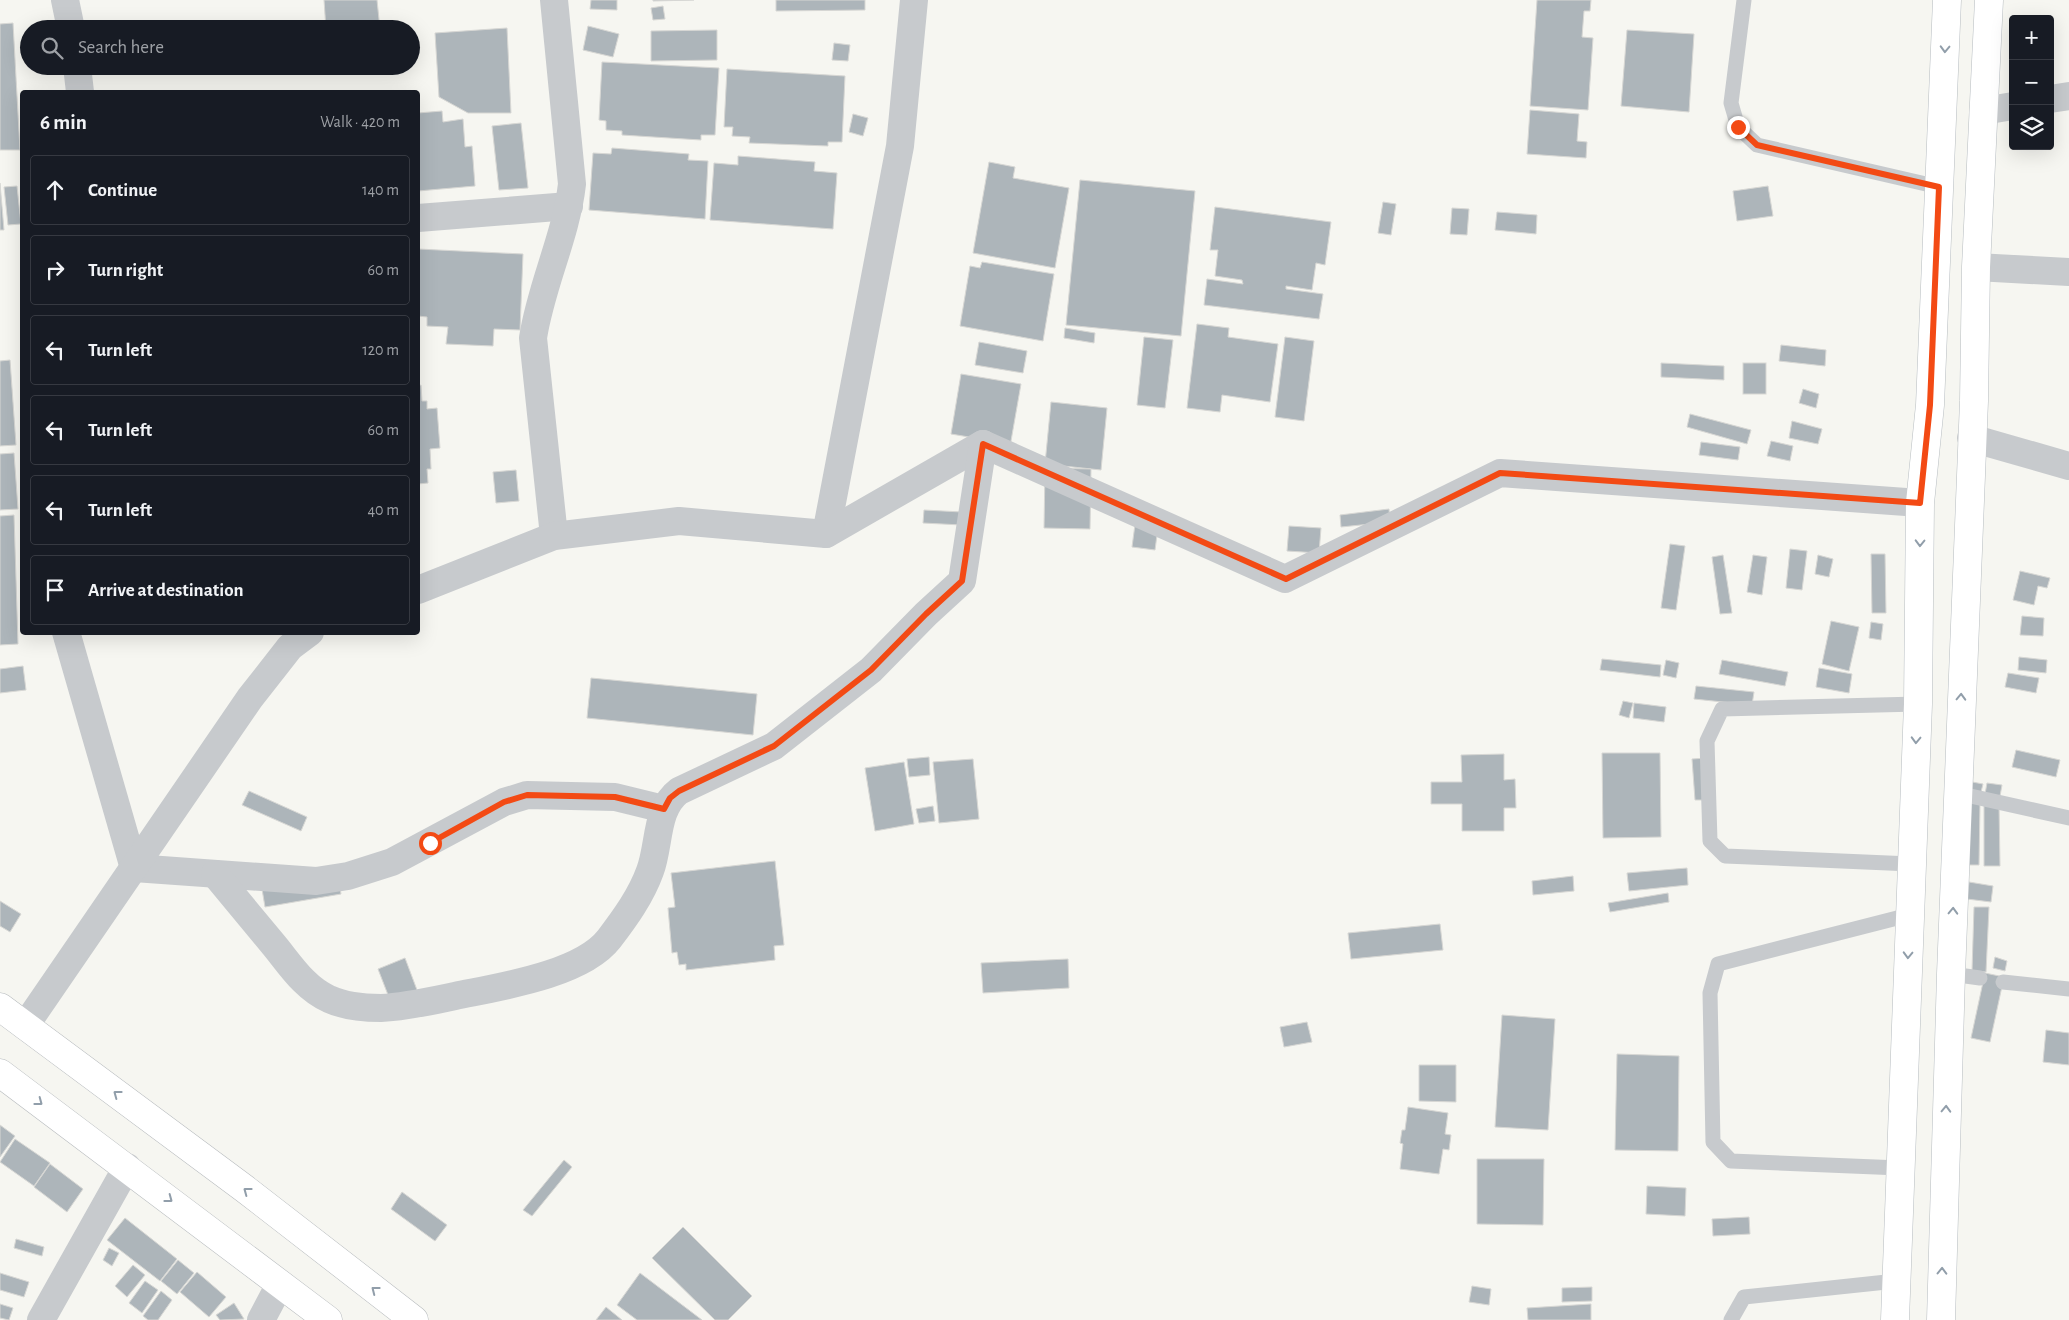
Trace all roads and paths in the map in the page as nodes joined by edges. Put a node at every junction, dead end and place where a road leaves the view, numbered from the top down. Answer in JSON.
{"nodes":[{"id":1,"x":65,"y":0,"type":"edge"},
{"id":2,"x":554,"y":0,"type":"edge"},
{"id":3,"x":914,"y":0,"type":"edge"},
{"id":4,"x":1744,"y":0,"type":"edge"},
{"id":5,"x":1946,"y":0,"type":"edge"},
{"id":6,"x":1989,"y":0,"type":"edge"},
{"id":7,"x":69,"y":20,"type":"edge"},
{"id":8,"x":78,"y":75,"type":"edge"},
{"id":9,"x":80,"y":90,"type":"edge"},
{"id":10,"x":2069,"y":96,"type":"edge"},
{"id":11,"x":2054,"y":98,"type":"edge"},
{"id":12,"x":2009,"y":107,"type":"edge"},
{"id":13,"x":1983,"y":111,"type":"junction"},
{"id":14,"x":1939,"y":187,"type":"junction"},
{"id":15,"x":569,"y":206,"type":"junction"},
{"id":16,"x":420,"y":218,"type":"edge"},
{"id":17,"x":1976,"y":267,"type":"junction"},
{"id":18,"x":2069,"y":272,"type":"edge"},
{"id":19,"x":1971,"y":438,"type":"junction"},
{"id":20,"x":983,"y":444,"type":"junction"},
{"id":21,"x":2069,"y":466,"type":"edge"},
{"id":22,"x":1920,"y":503,"type":"junction"},
{"id":23,"x":826,"y":534,"type":"junction"},
{"id":24,"x":554,"y":536,"type":"junction"},
{"id":25,"x":420,"y":589,"type":"edge"},
{"id":26,"x":67,"y":635,"type":"edge"},
{"id":27,"x":306,"y":635,"type":"edge"},
{"id":28,"x":1918,"y":704,"type":"junction"},
{"id":29,"x":1958,"y":793,"type":"junction"},
{"id":30,"x":664,"y":809,"type":"junction"},
{"id":31,"x":2069,"y":818,"type":"edge"},
{"id":32,"x":1911,"y":864,"type":"junction"},
{"id":33,"x":134,"y":868,"type":"junction"},
{"id":34,"x":215,"y":874,"type":"junction"},
{"id":35,"x":1909,"y":914,"type":"junction"},
{"id":36,"x":1951,"y":974,"type":"junction"},
{"id":37,"x":1980,"y":978,"type":"dead end"},
{"id":38,"x":2003,"y":982,"type":"dead end"},
{"id":39,"x":2069,"y":989,"type":"edge"},
{"id":40,"x":0,"y":1007,"type":"edge"},
{"id":41,"x":25,"y":1026,"type":"junction"},
{"id":42,"x":0,"y":1072,"type":"edge"},
{"id":43,"x":127,"y":1167,"type":"junction"},
{"id":44,"x":1900,"y":1168,"type":"junction"},
{"id":45,"x":1896,"y":1281,"type":"junction"},
{"id":46,"x":280,"y":1284,"type":"junction"},
{"id":47,"x":41,"y":1320,"type":"edge"},
{"id":48,"x":262,"y":1320,"type":"edge"},
{"id":49,"x":328,"y":1320,"type":"edge"},
{"id":50,"x":414,"y":1320,"type":"edge"},
{"id":51,"x":1731,"y":1320,"type":"edge"},
{"id":52,"x":1895,"y":1320,"type":"edge"},
{"id":53,"x":1941,"y":1320,"type":"edge"}],
"edges":[{"from":1,"to":7,"type":"street"},
{"from":2,"to":15,"type":"street"},
{"from":3,"to":23,"type":"street"},
{"from":4,"to":14,"type":"lane"},
{"from":5,"to":14,"type":"main road","one_way":true},
{"from":6,"to":13,"type":"main road"},
{"from":8,"to":9,"type":"street"},
{"from":10,"to":11,"type":"street"},
{"from":12,"to":13,"type":"street"},
{"from":13,"to":17,"type":"main road"},
{"from":14,"to":22,"type":"main road"},
{"from":15,"to":16,"type":"street"},
{"from":15,"to":24,"type":"street"},
{"from":17,"to":18,"type":"street"},
{"from":17,"to":19,"type":"main road"},
{"from":19,"to":21,"type":"street"},
{"from":29,"to":19,"type":"main road","one_way":true},
{"from":20,"to":22,"type":"street"},
{"from":20,"to":23,"type":"street"},
{"from":20,"to":30,"type":"street"},
{"from":22,"to":28,"type":"main road","one_way":true},
{"from":23,"to":24,"type":"street"},
{"from":24,"to":25,"type":"street"},
{"from":26,"to":33,"type":"street"},
{"from":27,"to":33,"type":"street"},
{"from":28,"to":32,"type":"main road","one_way":true},
{"from":28,"to":32,"type":"lane"},
{"from":29,"to":31,"type":"lane"},
{"from":36,"to":29,"type":"main road","one_way":true},
{"from":30,"to":34,"type":"street"},
{"from":30,"to":34,"type":"street"},
{"from":32,"to":35,"type":"main road"},
{"from":33,"to":34,"type":"street"},
{"from":33,"to":41,"type":"street"},
{"from":35,"to":44,"type":"main road","one_way":true},
{"from":35,"to":44,"type":"lane"},
{"from":36,"to":37,"type":"lane"},
{"from":53,"to":36,"type":"main road","one_way":true},
{"from":38,"to":39,"type":"lane"},
{"from":40,"to":41,"type":"main road"},
{"from":50,"to":41,"type":"main road","one_way":true},
{"from":42,"to":43,"type":"main road","one_way":true},
{"from":43,"to":46,"type":"main road","one_way":true},
{"from":43,"to":47,"type":"street"},
{"from":44,"to":45,"type":"main road"},
{"from":45,"to":51,"type":"lane"},
{"from":45,"to":52,"type":"main road"},
{"from":46,"to":48,"type":"street"},
{"from":46,"to":49,"type":"main road"}]}
